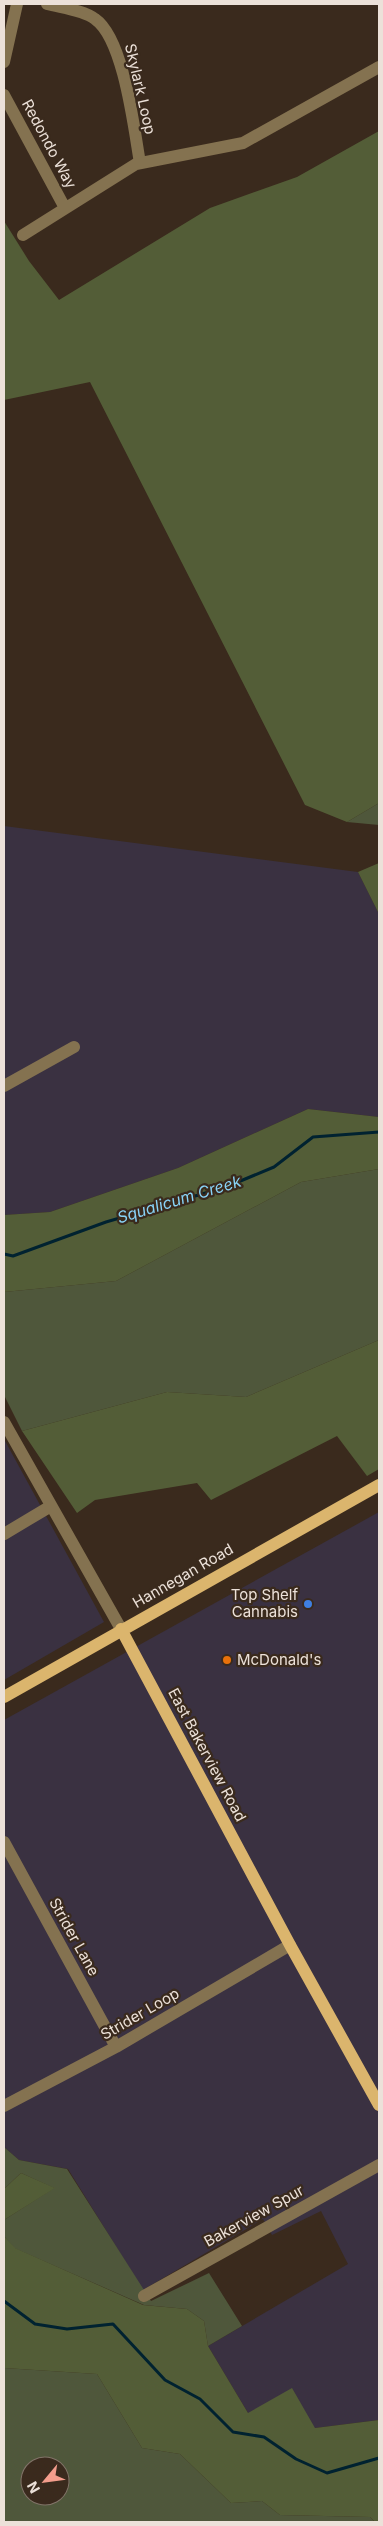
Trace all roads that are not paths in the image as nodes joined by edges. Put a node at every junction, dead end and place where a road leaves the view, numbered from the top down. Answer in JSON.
{"nodes":[{"id":1,"x":17,"y":4,"type":"edge"},
{"id":2,"x":47,"y":4,"type":"edge"},
{"id":3,"x":4,"y":62,"type":"edge"},
{"id":4,"x":379,"y":67,"type":"edge"},
{"id":5,"x":4,"y":95,"type":"edge"},
{"id":6,"x":140,"y":164,"type":"junction"},
{"id":7,"x":65,"y":208,"type":"junction"},
{"id":8,"x":23,"y":235,"type":"dead end"},
{"id":9,"x":74,"y":1048,"type":"dead end"},
{"id":10,"x":4,"y":1086,"type":"edge"},
{"id":11,"x":4,"y":1422,"type":"edge"},
{"id":12,"x":379,"y":1485,"type":"edge"},
{"id":13,"x":51,"y":1506,"type":"junction"},
{"id":14,"x":4,"y":1534,"type":"edge"},
{"id":15,"x":121,"y":1630,"type":"junction"},
{"id":16,"x":4,"y":1697,"type":"edge"},
{"id":17,"x":4,"y":1842,"type":"edge"},
{"id":18,"x":290,"y":1945,"type":"junction"},
{"id":19,"x":116,"y":2047,"type":"junction"},
{"id":20,"x":379,"y":2105,"type":"edge"},
{"id":21,"x":4,"y":2106,"type":"edge"},
{"id":22,"x":379,"y":2164,"type":"edge"},
{"id":23,"x":144,"y":2296,"type":"dead end"}],
"edges":[{"from":1,"to":3,"type":"street"},
{"from":2,"to":6,"type":"street","name":"Skylark Loop"},
{"from":4,"to":6,"type":"street"},
{"from":5,"to":7,"type":"street","name":"Redondo Way"},
{"from":6,"to":7,"type":"street"},
{"from":7,"to":8,"type":"street"},
{"from":9,"to":10,"type":"street"},
{"from":11,"to":13,"type":"street","name":"East Bakerview Road"},
{"from":12,"to":15,"type":"main road","name":"Hannegan Road"},
{"from":13,"to":14,"type":"street"},
{"from":13,"to":15,"type":"street","name":"East Bakerview Road"},
{"from":15,"to":16,"type":"main road","name":"Hannegan Road"},
{"from":15,"to":18,"type":"main road","name":"East Bakerview Road"},
{"from":17,"to":19,"type":"street","name":"Strider Lane"},
{"from":18,"to":19,"type":"street","name":"Strider Loop"},
{"from":18,"to":20,"type":"main road","name":"East Bakerview Road"},
{"from":19,"to":21,"type":"street","name":"Strider Loop"},
{"from":22,"to":23,"type":"street","name":"Bakerview Spur"}]}
